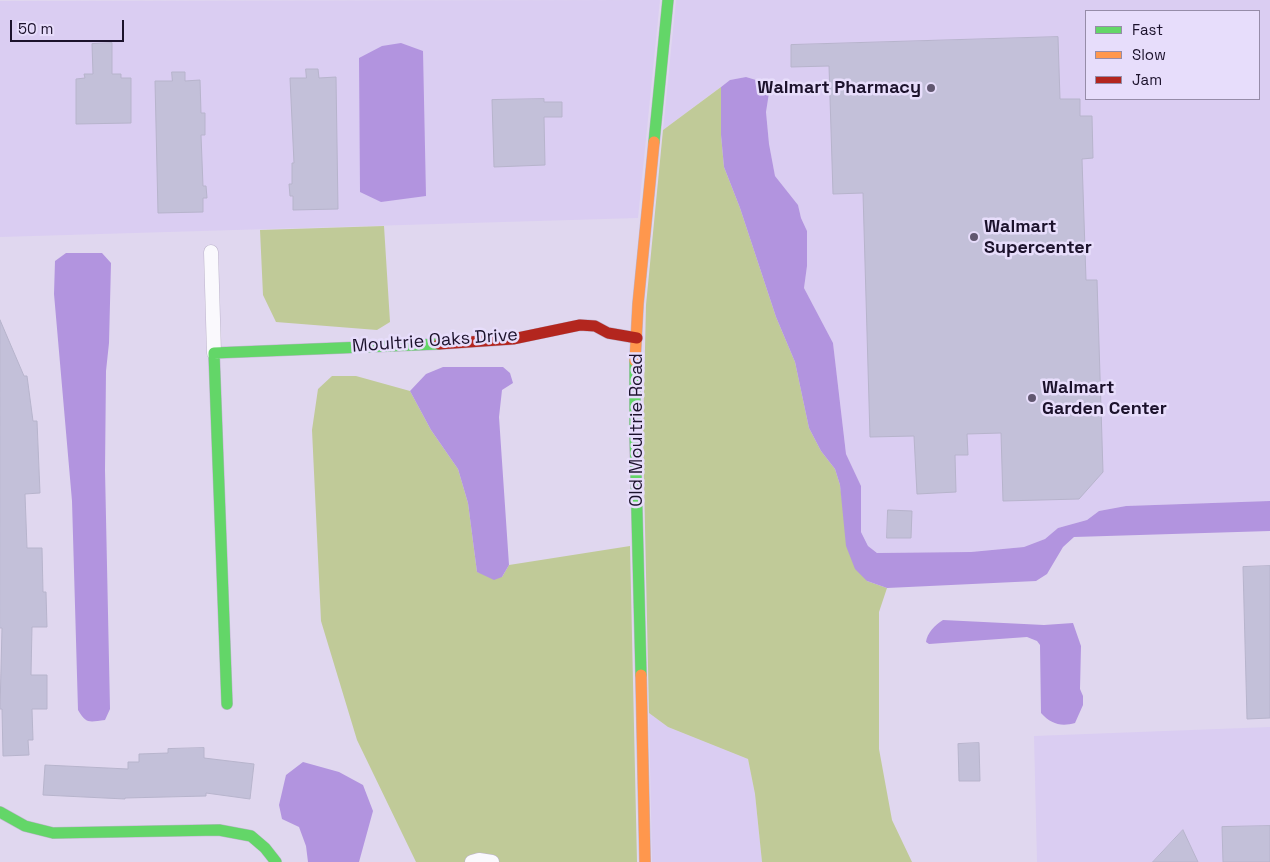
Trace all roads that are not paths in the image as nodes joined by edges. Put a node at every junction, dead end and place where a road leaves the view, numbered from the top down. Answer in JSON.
{"nodes":[{"id":1,"x":668,"y":0,"type":"edge"},
{"id":2,"x":211,"y":252,"type":"dead end"},
{"id":3,"x":637,"y":338,"type":"junction"},
{"id":4,"x":214,"y":353,"type":"junction"},
{"id":5,"x":227,"y":704,"type":"dead end"},
{"id":6,"x":0,"y":812,"type":"edge"},
{"id":7,"x":276,"y":862,"type":"edge"},
{"id":8,"x":472,"y":862,"type":"edge"},
{"id":9,"x":492,"y":862,"type":"edge"},
{"id":10,"x":645,"y":862,"type":"edge"}],
"edges":[{"from":1,"to":3,"type":"street","name":"Old Moultrie Road"},
{"from":2,"to":4,"type":"street"},
{"from":3,"to":4,"type":"street","name":"Moultrie Oaks Drive"},
{"from":3,"to":10,"type":"street","name":"Old Moultrie Road"},
{"from":4,"to":5,"type":"street"},
{"from":6,"to":7,"type":"street"},
{"from":8,"to":9,"type":"street"}]}
